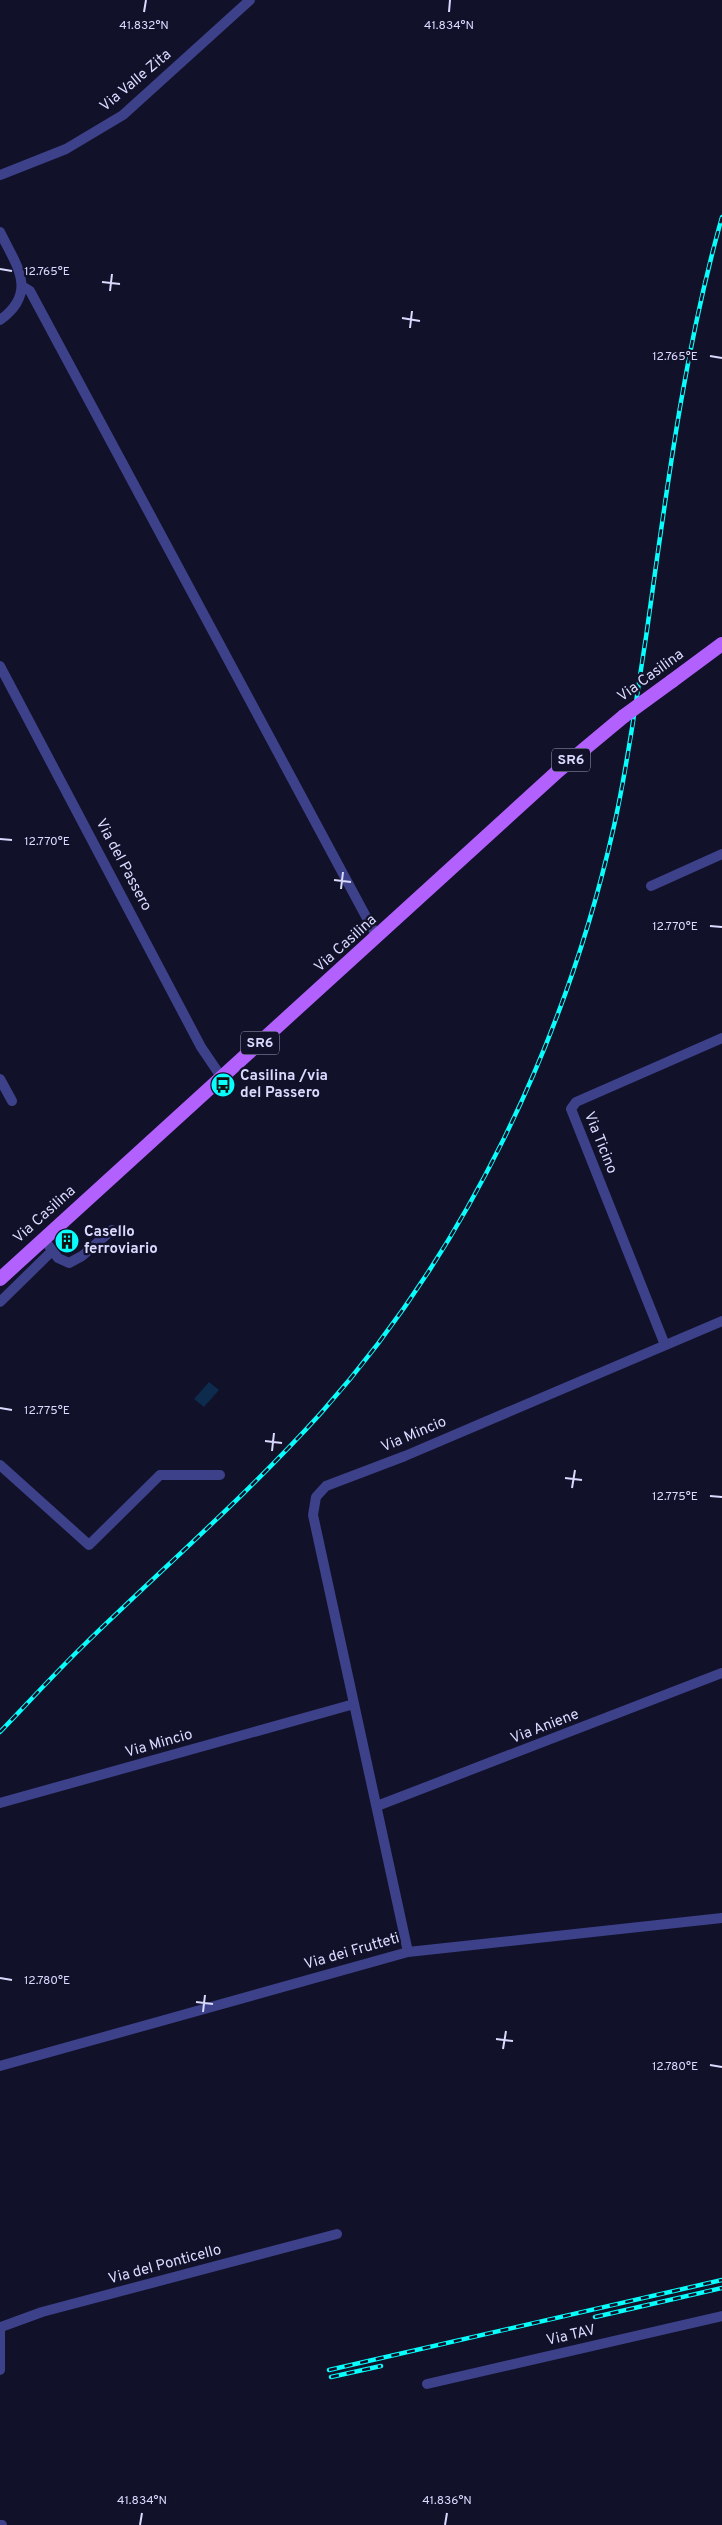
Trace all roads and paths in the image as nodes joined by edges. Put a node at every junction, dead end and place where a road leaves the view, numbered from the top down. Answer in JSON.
{"nodes":[{"id":1,"x":250,"y":0,"type":"edge"},
{"id":2,"x":0,"y":175,"type":"edge"},
{"id":3,"x":0,"y":232,"type":"edge"},
{"id":4,"x":22,"y":286,"type":"junction"},
{"id":5,"x":0,"y":320,"type":"edge"},
{"id":6,"x":722,"y":644,"type":"edge"},
{"id":7,"x":0,"y":666,"type":"edge"},
{"id":8,"x":722,"y":854,"type":"edge"},
{"id":9,"x":651,"y":886,"type":"dead end"},
{"id":10,"x":377,"y":937,"type":"junction"},
{"id":11,"x":722,"y":1038,"type":"edge"},
{"id":12,"x":222,"y":1078,"type":"junction"},
{"id":13,"x":0,"y":1079,"type":"edge"},
{"id":14,"x":12,"y":1101,"type":"dead end"},
{"id":15,"x":112,"y":1230,"type":"dead end"},
{"id":16,"x":43,"y":1238,"type":"junction"},
{"id":17,"x":52,"y":1251,"type":"junction"},
{"id":18,"x":0,"y":1278,"type":"edge"},
{"id":19,"x":0,"y":1302,"type":"edge"},
{"id":20,"x":722,"y":1321,"type":"edge"},
{"id":21,"x":665,"y":1345,"type":"junction"},
{"id":22,"x":0,"y":1465,"type":"edge"},
{"id":23,"x":220,"y":1475,"type":"dead end"},
{"id":24,"x":722,"y":1673,"type":"edge"},
{"id":25,"x":354,"y":1704,"type":"junction"},
{"id":26,"x":0,"y":1803,"type":"edge"},
{"id":27,"x":378,"y":1806,"type":"junction"},
{"id":28,"x":722,"y":1918,"type":"edge"},
{"id":29,"x":408,"y":1952,"type":"junction"},
{"id":30,"x":0,"y":2066,"type":"edge"},
{"id":31,"x":337,"y":2234,"type":"dead end"},
{"id":32,"x":722,"y":2316,"type":"edge"},
{"id":33,"x":0,"y":2327,"type":"edge"},
{"id":34,"x":0,"y":2370,"type":"edge"},
{"id":35,"x":427,"y":2384,"type":"dead end"}],
"edges":[{"from":1,"to":2,"type":"street","name":"Via Valle Zita"},
{"from":3,"to":4,"type":"street"},
{"from":4,"to":5,"type":"street"},
{"from":4,"to":10,"type":"street"},
{"from":6,"to":10,"type":"main road","name":"Via Casilina","number":"SR6","bridge":true},
{"from":7,"to":12,"type":"street","name":"Via del Passero"},
{"from":8,"to":9,"type":"street"},
{"from":10,"to":12,"type":"main road","name":"Via Casilina","number":"SR6"},
{"from":11,"to":21,"type":"street","name":"Via Ticino"},
{"from":12,"to":16,"type":"main road","name":"Via Casilina","number":"SR6"},
{"from":13,"to":14,"type":"street"},
{"from":15,"to":17,"type":"street"},
{"from":16,"to":17,"type":"street"},
{"from":16,"to":18,"type":"main road","name":"Via Casilina","number":"SR6"},
{"from":17,"to":19,"type":"street"},
{"from":20,"to":21,"type":"street","name":"Via Mincio"},
{"from":21,"to":25,"type":"street","name":"Via Mincio"},
{"from":22,"to":23,"type":"street"},
{"from":24,"to":27,"type":"street","name":"Via Aniene"},
{"from":25,"to":26,"type":"street","name":"Via Mincio"},
{"from":25,"to":27,"type":"street","name":"Via Mincio"},
{"from":27,"to":29,"type":"street","name":"Via Mincio"},
{"from":28,"to":29,"type":"street","name":"Via dei Frutteti"},
{"from":29,"to":30,"type":"street","name":"Via dei Frutteti"},
{"from":31,"to":33,"type":"street","name":"Via del Ponticello"},
{"from":32,"to":35,"type":"street","name":"Via TAV"},
{"from":33,"to":34,"type":"street"}]}
